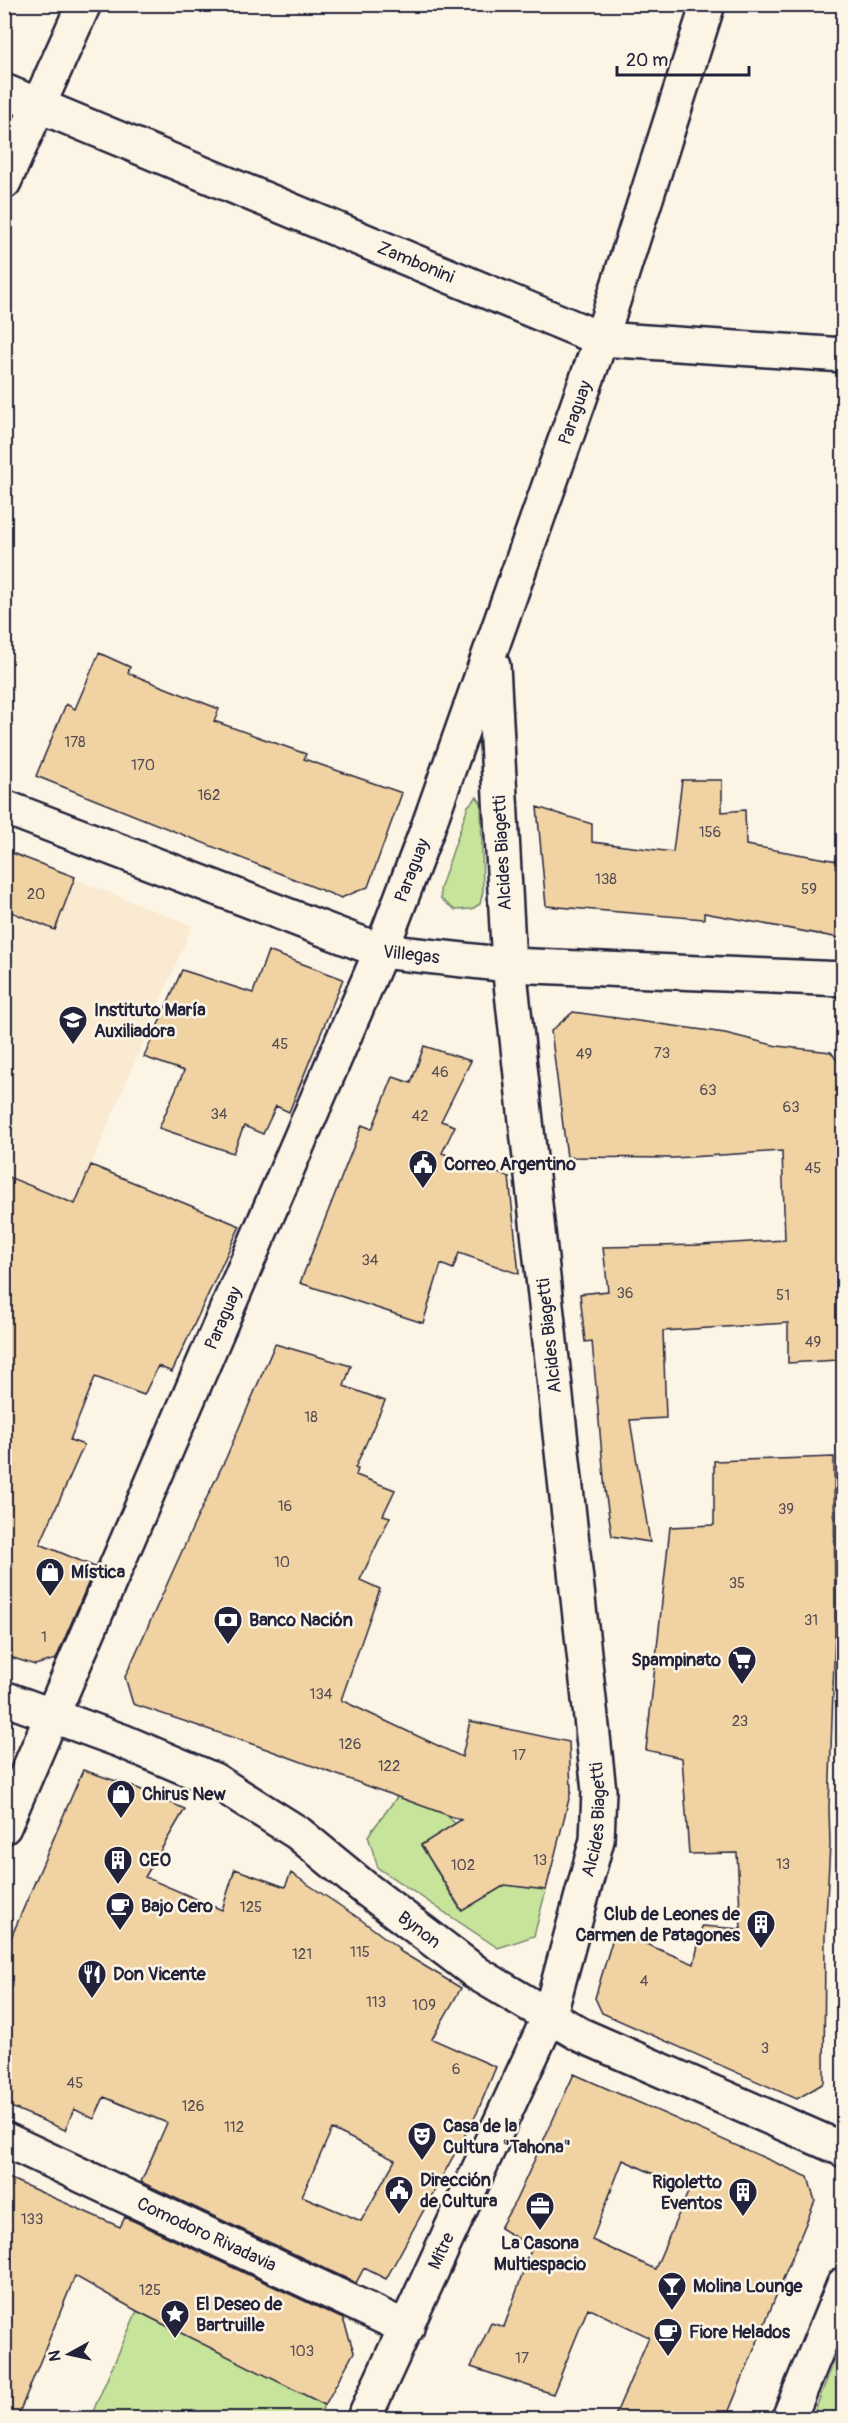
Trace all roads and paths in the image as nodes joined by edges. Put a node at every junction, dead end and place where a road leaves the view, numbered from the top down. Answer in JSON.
{"nodes":[{"id":1,"x":84,"y":4,"type":"edge"},
{"id":2,"x":708,"y":4,"type":"edge"},
{"id":3,"x":4,"y":91,"type":"edge"},
{"id":4,"x":39,"y":105,"type":"junction"},
{"id":5,"x":4,"y":183,"type":"edge"},
{"id":6,"x":601,"y":339,"type":"junction"},
{"id":7,"x":843,"y":355,"type":"edge"},
{"id":8,"x":492,"y":650,"type":"junction"},
{"id":9,"x":4,"y":807,"type":"edge"},
{"id":10,"x":381,"y":951,"type":"junction"},
{"id":11,"x":509,"y":965,"type":"junction"},
{"id":12,"x":843,"y":978,"type":"edge"},
{"id":13,"x":4,"y":1698,"type":"edge"},
{"id":14,"x":52,"y":1714,"type":"junction"},
{"id":15,"x":4,"y":1827,"type":"edge"},
{"id":16,"x":549,"y":2017,"type":"junction"},
{"id":17,"x":4,"y":2139,"type":"edge"},
{"id":18,"x":843,"y":2150,"type":"edge"},
{"id":19,"x":843,"y":2284,"type":"edge"},
{"id":20,"x":407,"y":2328,"type":"junction"},
{"id":21,"x":364,"y":2418,"type":"edge"},
{"id":22,"x":789,"y":2418,"type":"edge"}],
"edges":[{"from":1,"to":4,"type":"street"},
{"from":2,"to":6,"type":"street","name":"Paraguay"},
{"from":3,"to":4,"type":"street","name":"Zambonini"},
{"from":4,"to":5,"type":"street"},
{"from":4,"to":6,"type":"street","name":"Zambonini"},
{"from":6,"to":7,"type":"street","name":"Zambonini"},
{"from":6,"to":8,"type":"street","name":"Paraguay"},
{"from":8,"to":10,"type":"street","name":"Paraguay"},
{"from":8,"to":11,"type":"street","name":"Alcides Biagetti"},
{"from":9,"to":10,"type":"street","name":"Villegas"},
{"from":10,"to":11,"type":"street","name":"Villegas"},
{"from":10,"to":14,"type":"street","name":"Paraguay"},
{"from":11,"to":12,"type":"street","name":"Villegas"},
{"from":11,"to":16,"type":"street","name":"Alcides Biagetti"},
{"from":13,"to":14,"type":"street","name":"Bynon"},
{"from":14,"to":15,"type":"street","name":"Paraguay"},
{"from":14,"to":16,"type":"street","name":"Bynon"},
{"from":16,"to":18,"type":"street","name":"Bynon"},
{"from":16,"to":20,"type":"street","name":"Mitre"},
{"from":17,"to":20,"type":"street","name":"Comodoro Rivadavia"},
{"from":19,"to":22,"type":"street"},
{"from":20,"to":21,"type":"street","name":"Mitre"}]}
